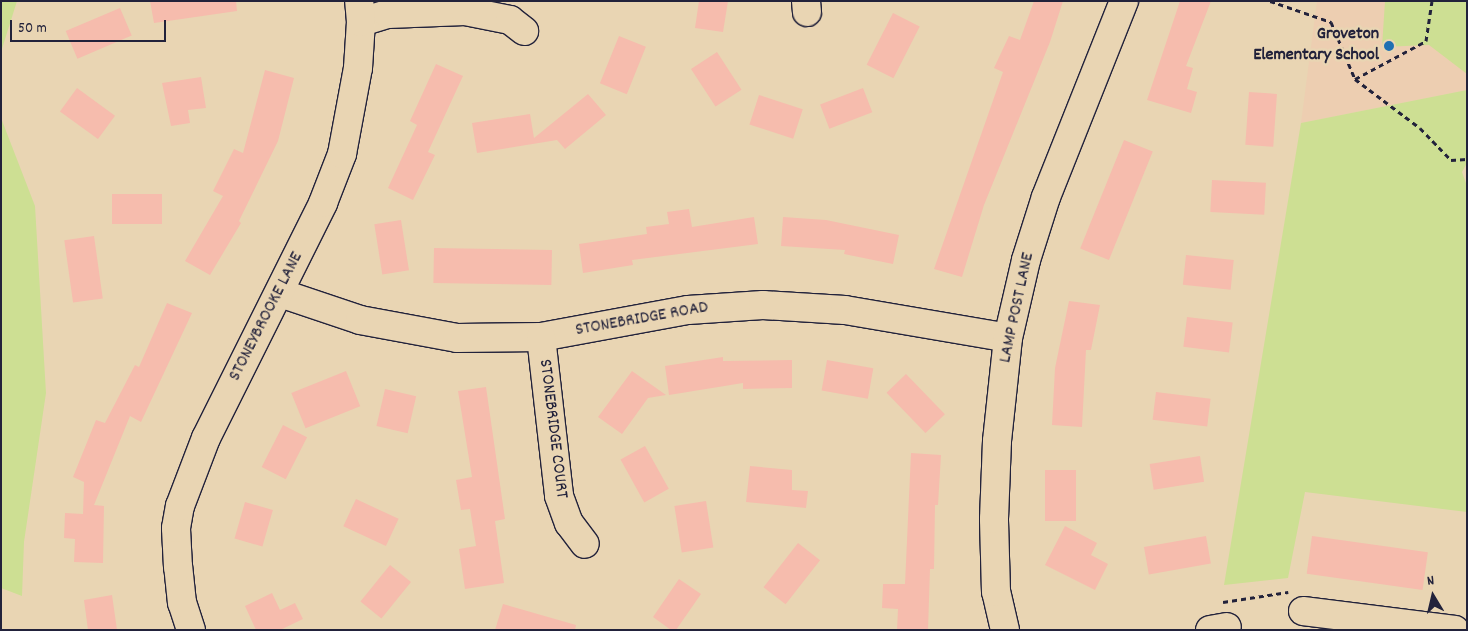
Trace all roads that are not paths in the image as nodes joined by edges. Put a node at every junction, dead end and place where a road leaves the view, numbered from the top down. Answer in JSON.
{"nodes":[{"id":1,"x":1124,"y":1,"type":"edge"},
{"id":2,"x":360,"y":11,"type":"edge"},
{"id":3,"x":524,"y":31,"type":"dead end"},
{"id":4,"x":280,"y":292,"type":"junction"},
{"id":5,"x":541,"y":338,"type":"junction"},
{"id":6,"x":1008,"y":338,"type":"junction"},
{"id":7,"x":585,"y":544,"type":"dead end"},
{"id":8,"x":1303,"y":612,"type":"road end"},
{"id":9,"x":191,"y":630,"type":"edge"},
{"id":10,"x":1005,"y":630,"type":"edge"},
{"id":11,"x":1455,"y":630,"type":"edge"}],
"edges":[{"from":1,"to":6,"type":"street","name":"LAMP POST LANE"},
{"from":2,"to":3,"type":"street"},
{"from":2,"to":4,"type":"street","name":"STONEYBROOKE LANE"},
{"from":4,"to":5,"type":"street","name":"STONEBRIDGE ROAD"},
{"from":4,"to":9,"type":"street","name":"STONEYBROOKE LANE"},
{"from":5,"to":6,"type":"street","name":"STONEBRIDGE ROAD"},
{"from":5,"to":7,"type":"street","name":"STONEBRIDGE COURT"},
{"from":6,"to":10,"type":"street","name":"LAMP POST LANE"},
{"from":8,"to":11,"type":"street"}]}
